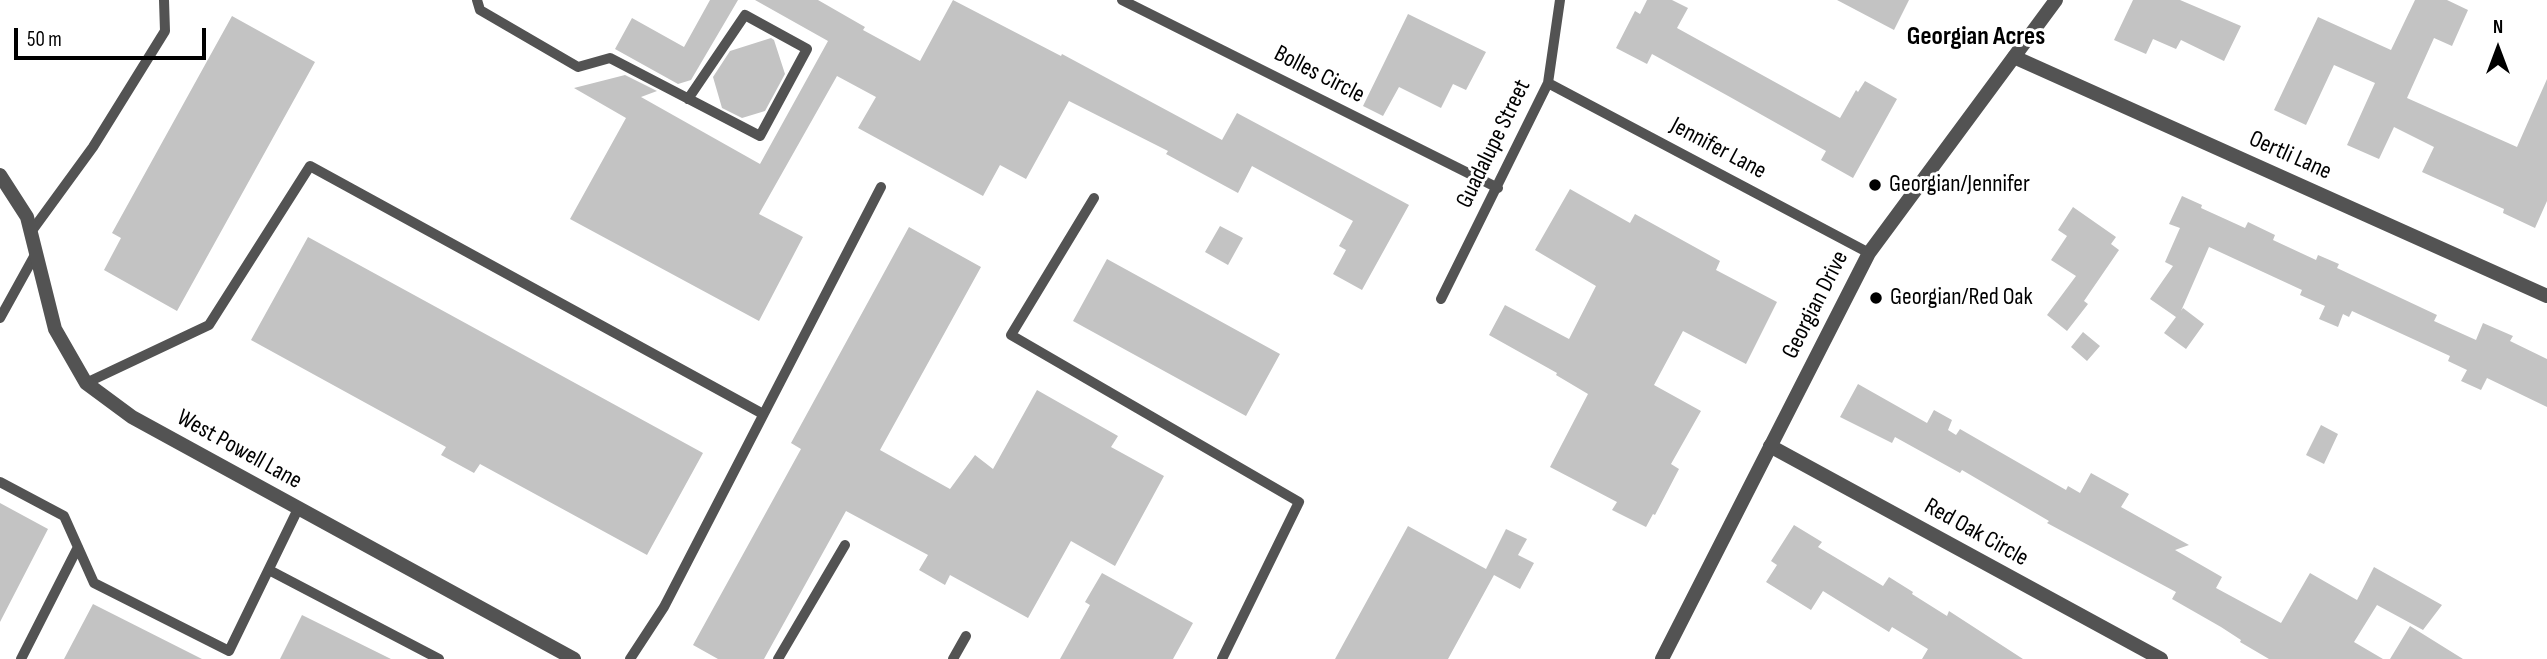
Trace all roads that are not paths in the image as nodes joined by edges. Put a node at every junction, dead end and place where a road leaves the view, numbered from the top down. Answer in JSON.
{"nodes":[{"id":1,"x":163,"y":0,"type":"edge"},
{"id":2,"x":477,"y":0,"type":"edge"},
{"id":3,"x":1122,"y":0,"type":"edge"},
{"id":4,"x":1560,"y":0,"type":"edge"},
{"id":5,"x":2056,"y":0,"type":"edge"},
{"id":6,"x":2014,"y":57,"type":"junction"},
{"id":7,"x":1548,"y":83,"type":"junction"},
{"id":8,"x":688,"y":99,"type":"junction"},
{"id":9,"x":0,"y":175,"type":"edge"},
{"id":10,"x":881,"y":187,"type":"dead end"},
{"id":11,"x":1498,"y":188,"type":"junction"},
{"id":12,"x":1094,"y":198,"type":"dead end"},
{"id":13,"x":31,"y":232,"type":"junction"},
{"id":14,"x":36,"y":253,"type":"junction"},
{"id":15,"x":1869,"y":253,"type":"junction"},
{"id":16,"x":2547,"y":296,"type":"edge"},
{"id":17,"x":1440,"y":299,"type":"dead end"},
{"id":18,"x":0,"y":318,"type":"edge"},
{"id":19,"x":86,"y":383,"type":"junction"},
{"id":20,"x":763,"y":414,"type":"junction"},
{"id":21,"x":1770,"y":446,"type":"junction"},
{"id":22,"x":0,"y":482,"type":"edge"},
{"id":23,"x":298,"y":509,"type":"junction"},
{"id":24,"x":845,"y":545,"type":"dead end"},
{"id":25,"x":78,"y":547,"type":"junction"},
{"id":26,"x":269,"y":570,"type":"junction"},
{"id":27,"x":966,"y":636,"type":"dead end"},
{"id":28,"x":227,"y":655,"type":"edge"},
{"id":29,"x":20,"y":659,"type":"edge"},
{"id":30,"x":439,"y":659,"type":"edge"},
{"id":31,"x":574,"y":659,"type":"edge"},
{"id":32,"x":630,"y":659,"type":"edge"},
{"id":33,"x":778,"y":659,"type":"edge"},
{"id":34,"x":953,"y":659,"type":"edge"},
{"id":35,"x":1223,"y":659,"type":"edge"},
{"id":36,"x":1662,"y":659,"type":"edge"},
{"id":37,"x":2161,"y":659,"type":"edge"}],
"edges":[{"from":1,"to":13,"type":"lane"},
{"from":2,"to":8,"type":"lane"},
{"from":3,"to":11,"type":"lane","name":"Bolles Circle"},
{"from":4,"to":7,"type":"lane","name":"Guadalupe Street"},
{"from":5,"to":6,"type":"street","name":"Georgian Drive"},
{"from":6,"to":15,"type":"street","name":"Georgian Drive"},
{"from":6,"to":16,"type":"street","name":"Oertli Lane"},
{"from":7,"to":11,"type":"lane","name":"Guadalupe Street"},
{"from":7,"to":15,"type":"lane","name":"Jennifer Lane"},
{"from":8,"to":8,"type":"lane"},
{"from":9,"to":13,"type":"street","name":"West Powell Lane"},
{"from":10,"to":20,"type":"lane"},
{"from":11,"to":17,"type":"lane","name":"Guadalupe Street"},
{"from":12,"to":35,"type":"lane"},
{"from":13,"to":14,"type":"street","name":"West Powell Lane"},
{"from":14,"to":18,"type":"lane"},
{"from":14,"to":19,"type":"street","name":"West Powell Lane"},
{"from":15,"to":21,"type":"street","name":"Georgian Drive"},
{"from":19,"to":20,"type":"lane"},
{"from":19,"to":23,"type":"street","name":"West Powell Lane"},
{"from":20,"to":32,"type":"lane"},
{"from":21,"to":36,"type":"street","name":"Georgian Drive"},
{"from":21,"to":37,"type":"street","name":"Red Oak Circle"},
{"from":22,"to":25,"type":"lane"},
{"from":23,"to":26,"type":"lane"},
{"from":23,"to":31,"type":"street","name":"West Powell Lane"},
{"from":24,"to":33,"type":"lane"},
{"from":25,"to":28,"type":"lane"},
{"from":25,"to":29,"type":"lane"},
{"from":26,"to":28,"type":"lane"},
{"from":26,"to":30,"type":"lane"},
{"from":27,"to":34,"type":"lane"}]}
